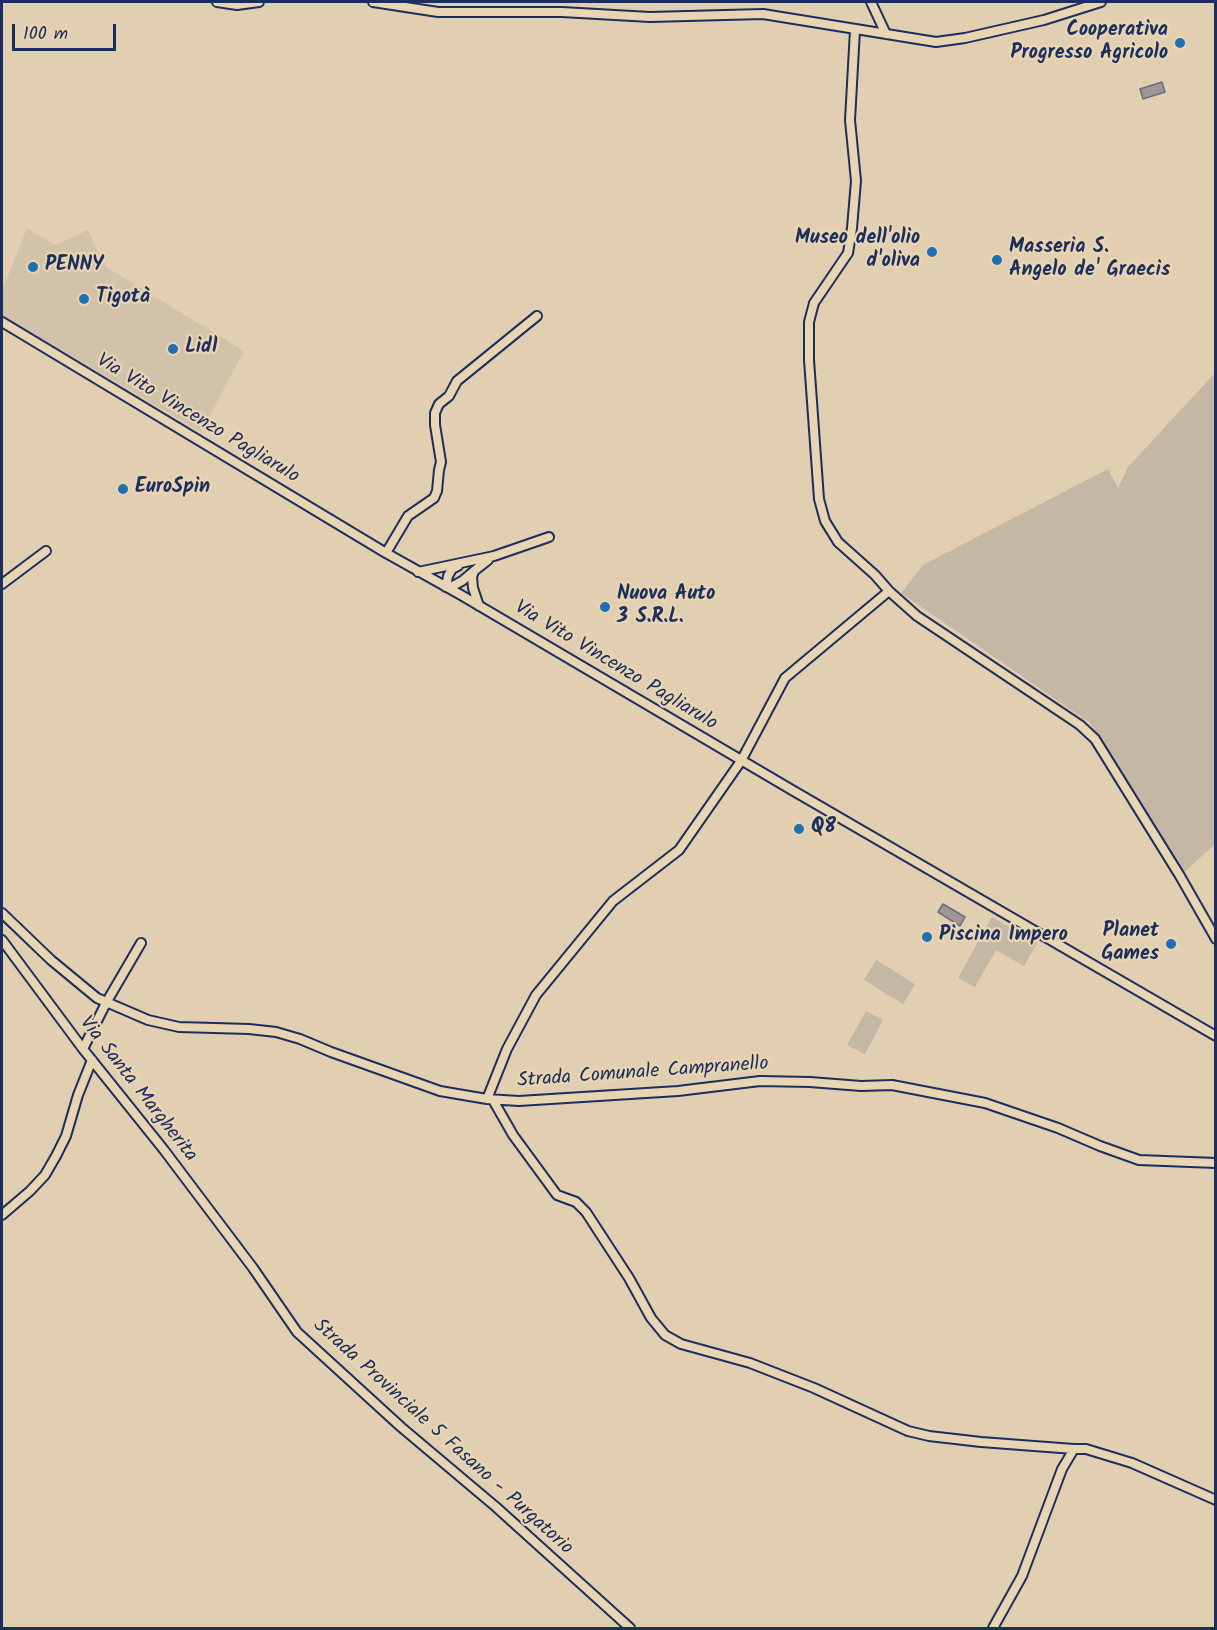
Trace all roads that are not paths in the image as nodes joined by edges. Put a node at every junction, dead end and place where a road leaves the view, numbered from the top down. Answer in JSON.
{"nodes":[{"id":1,"x":217,"y":2,"type":"edge"},
{"id":2,"x":259,"y":2,"type":"edge"},
{"id":3,"x":373,"y":2,"type":"edge"},
{"id":4,"x":871,"y":2,"type":"edge"},
{"id":5,"x":1101,"y":2,"type":"edge"},
{"id":6,"x":855,"y":30,"type":"junction"},
{"id":7,"x":886,"y":34,"type":"junction"},
{"id":8,"x":537,"y":316,"type":"dead end"},
{"id":9,"x":2,"y":322,"type":"edge"},
{"id":10,"x":549,"y":537,"type":"dead end"},
{"id":11,"x":46,"y":551,"type":"dead end"},
{"id":12,"x":386,"y":553,"type":"junction"},
{"id":13,"x":494,"y":556,"type":"junction"},
{"id":14,"x":461,"y":563,"type":"junction"},
{"id":15,"x":474,"y":571,"type":"junction"},
{"id":16,"x":418,"y":572,"type":"junction"},
{"id":17,"x":2,"y":584,"type":"edge"},
{"id":18,"x":447,"y":587,"type":"junction"},
{"id":19,"x":889,"y":591,"type":"junction"},
{"id":20,"x":479,"y":606,"type":"junction"},
{"id":21,"x":741,"y":761,"type":"junction"},
{"id":22,"x":2,"y":913,"type":"edge"},
{"id":23,"x":1215,"y":939,"type":"edge"},
{"id":24,"x":2,"y":940,"type":"edge"},
{"id":25,"x":141,"y":944,"type":"dead end"},
{"id":26,"x":106,"y":1003,"type":"junction"},
{"id":27,"x":1215,"y":1036,"type":"edge"},
{"id":28,"x":83,"y":1049,"type":"junction"},
{"id":29,"x":92,"y":1060,"type":"junction"},
{"id":30,"x":490,"y":1099,"type":"junction"},
{"id":31,"x":1215,"y":1163,"type":"edge"},
{"id":32,"x":2,"y":1215,"type":"edge"},
{"id":33,"x":247,"y":1260,"type":"joint"},
{"id":34,"x":1074,"y":1449,"type":"junction"},
{"id":35,"x":1215,"y":1500,"type":"edge"},
{"id":36,"x":630,"y":1629,"type":"edge"},
{"id":37,"x":993,"y":1629,"type":"edge"}],
"edges":[{"from":1,"to":2,"type":"street"},
{"from":3,"to":6,"type":"street"},
{"from":4,"to":7,"type":"street"},
{"from":5,"to":7,"type":"street"},
{"from":6,"to":7,"type":"street"},
{"from":6,"to":19,"type":"street"},
{"from":8,"to":12,"type":"street"},
{"from":9,"to":12,"type":"street","name":"Via Vito Vincenzo Pagliarulo"},
{"from":10,"to":13,"type":"street"},
{"from":11,"to":17,"type":"street"},
{"from":12,"to":16,"type":"street","name":"Via Vito Vincenzo Pagliarulo"},
{"from":13,"to":14,"type":"street"},
{"from":13,"to":15,"type":"street"},
{"from":14,"to":16,"type":"street"},
{"from":14,"to":18,"type":"street"},
{"from":15,"to":18,"type":"street"},
{"from":15,"to":20,"type":"street"},
{"from":16,"to":18,"type":"street","name":"Via Vito Vincenzo Pagliarulo"},
{"from":18,"to":20,"type":"street","name":"Via Vito Vincenzo Pagliarulo"},
{"from":19,"to":21,"type":"street"},
{"from":19,"to":23,"type":"street"},
{"from":20,"to":21,"type":"street","name":"Via Vito Vincenzo Pagliarulo"},
{"from":21,"to":27,"type":"street","name":"Via Vito Vincenzo Pagliarulo"},
{"from":21,"to":30,"type":"street"},
{"from":22,"to":26,"type":"street","name":"Strada Comunale Campranello"},
{"from":24,"to":28,"type":"street","name":"Via Santa Margherita"},
{"from":25,"to":26,"type":"street"},
{"from":26,"to":28,"type":"street"},
{"from":26,"to":30,"type":"street","name":"Strada Comunale Campranello"},
{"from":28,"to":29,"type":"street","name":"Via Santa Margherita"},
{"from":29,"to":32,"type":"street"},
{"from":29,"to":33,"type":"street","name":"Via Santa Margherita"},
{"from":30,"to":31,"type":"street","name":"Strada Comunale Campranello"},
{"from":30,"to":34,"type":"street"},
{"from":33,"to":36,"type":"street","name":"Strada Provinciale 5 Fasano - Purgatorio"},
{"from":34,"to":35,"type":"street"},
{"from":34,"to":37,"type":"street"}]}
